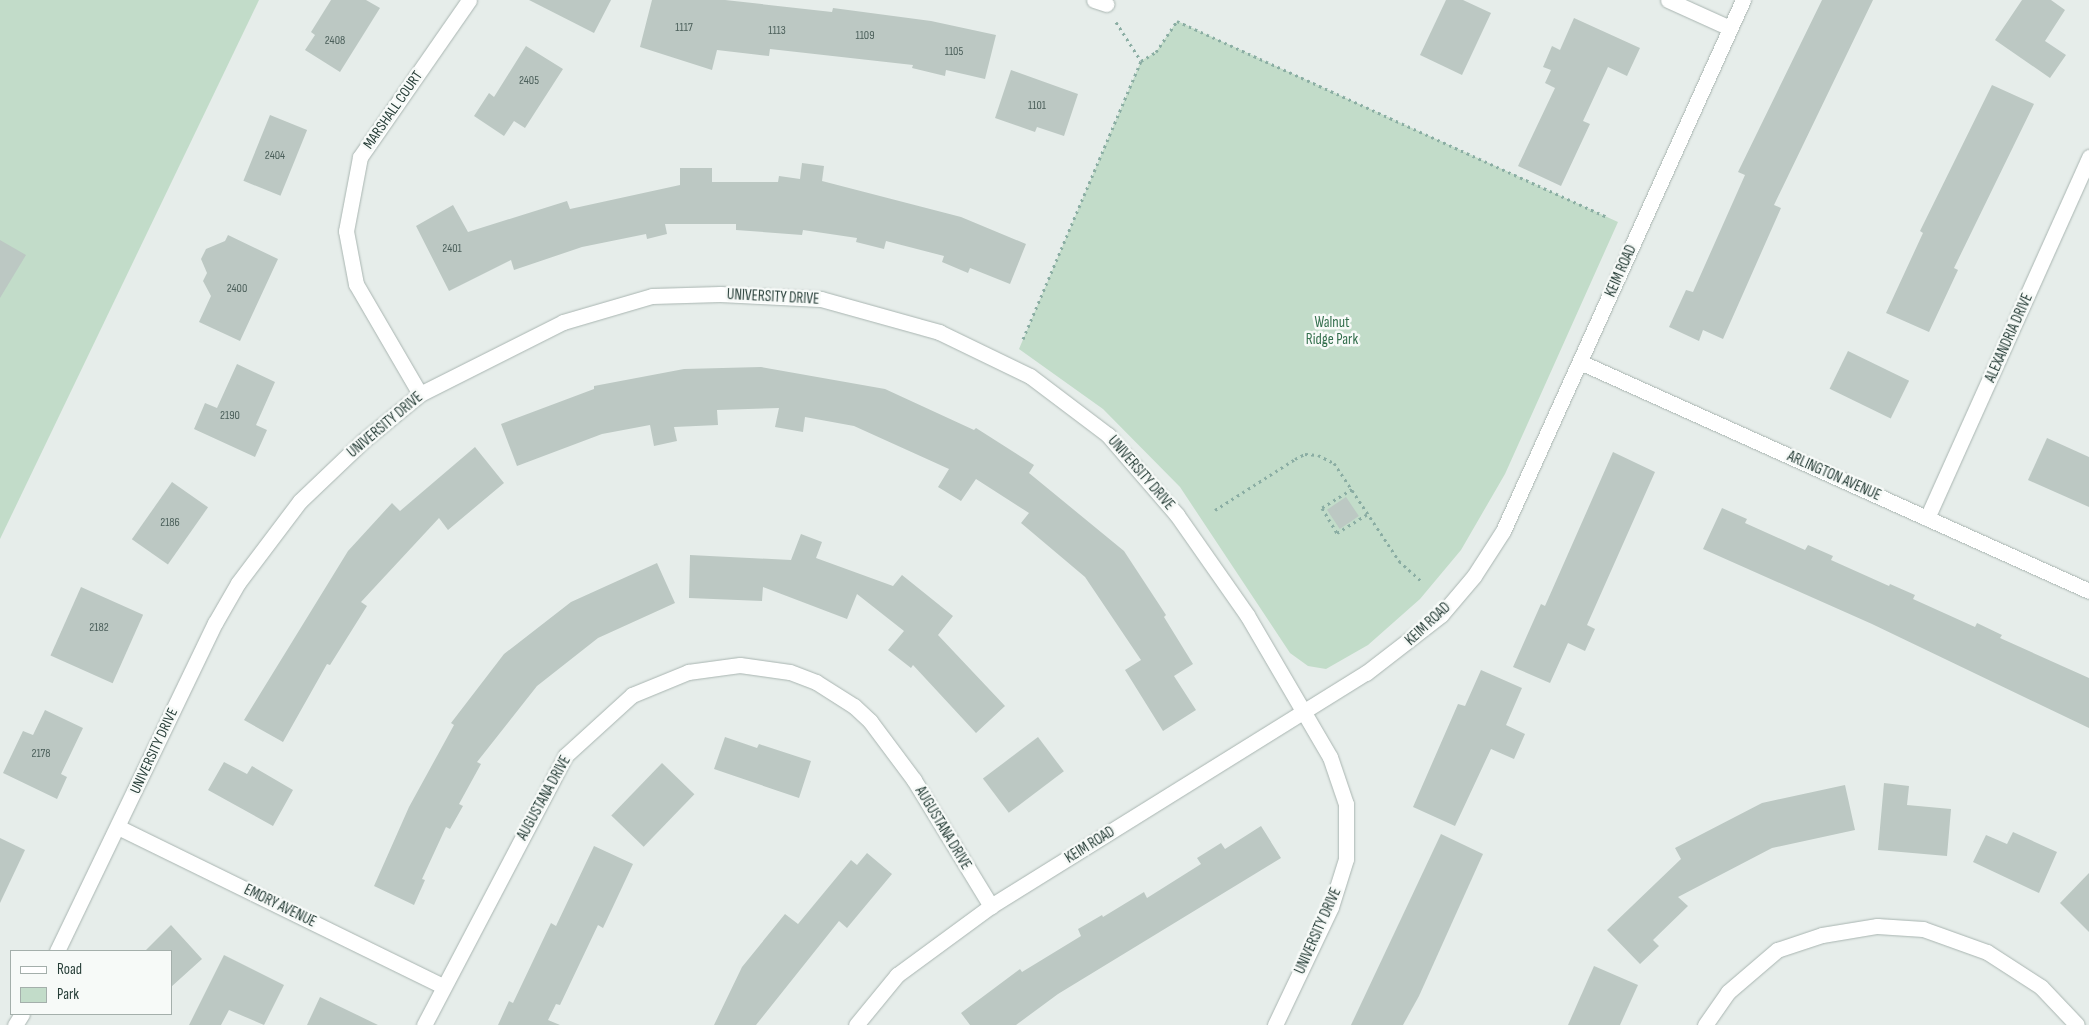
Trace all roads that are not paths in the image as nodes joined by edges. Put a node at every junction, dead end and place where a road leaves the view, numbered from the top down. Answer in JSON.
{"nodes":[{"id":1,"x":469,"y":0,"type":"edge"},
{"id":2,"x":1668,"y":0,"type":"edge"},
{"id":3,"x":1743,"y":0,"type":"edge"},
{"id":4,"x":1730,"y":28,"type":"junction"},
{"id":5,"x":2089,"y":157,"type":"edge"},
{"id":6,"x":1580,"y":362,"type":"junction"},
{"id":7,"x":420,"y":394,"type":"junction"},
{"id":8,"x":1928,"y":518,"type":"junction"},
{"id":9,"x":2089,"y":591,"type":"edge"},
{"id":10,"x":1304,"y":712,"type":"junction"},
{"id":11,"x":118,"y":827,"type":"junction"},
{"id":12,"x":991,"y":906,"type":"junction"},
{"id":13,"x":56,"y":950,"type":"edge"},
{"id":14,"x":443,"y":986,"type":"junction"},
{"id":15,"x":424,"y":1025,"type":"edge"},
{"id":16,"x":856,"y":1025,"type":"edge"},
{"id":17,"x":1275,"y":1025,"type":"edge"},
{"id":18,"x":1705,"y":1025,"type":"edge"},
{"id":19,"x":2077,"y":1025,"type":"edge"}],
"edges":[{"from":1,"to":7,"type":"street","name":"MARSHALL COURT"},
{"from":2,"to":4,"type":"street"},
{"from":3,"to":4,"type":"street","name":"KEIM ROAD"},
{"from":4,"to":6,"type":"street","name":"KEIM ROAD"},
{"from":5,"to":8,"type":"street","name":"ALEXANDRIA DRIVE"},
{"from":6,"to":8,"type":"street","name":"ARLINGTON AVENUE"},
{"from":6,"to":10,"type":"street","name":"KEIM ROAD"},
{"from":7,"to":10,"type":"street","name":"UNIVERSITY DRIVE"},
{"from":7,"to":11,"type":"street","name":"UNIVERSITY DRIVE"},
{"from":8,"to":9,"type":"street","name":"ARLINGTON AVENUE"},
{"from":10,"to":12,"type":"street","name":"KEIM ROAD"},
{"from":10,"to":17,"type":"street","name":"UNIVERSITY DRIVE"},
{"from":11,"to":13,"type":"street","name":"UNIVERSITY DRIVE"},
{"from":11,"to":14,"type":"street","name":"EMORY AVENUE"},
{"from":12,"to":14,"type":"street","name":"AUGUSTANA DRIVE"},
{"from":12,"to":16,"type":"street","name":"KEIM ROAD"},
{"from":14,"to":15,"type":"street","name":"AUGUSTANA DRIVE"},
{"from":18,"to":19,"type":"street"}]}
